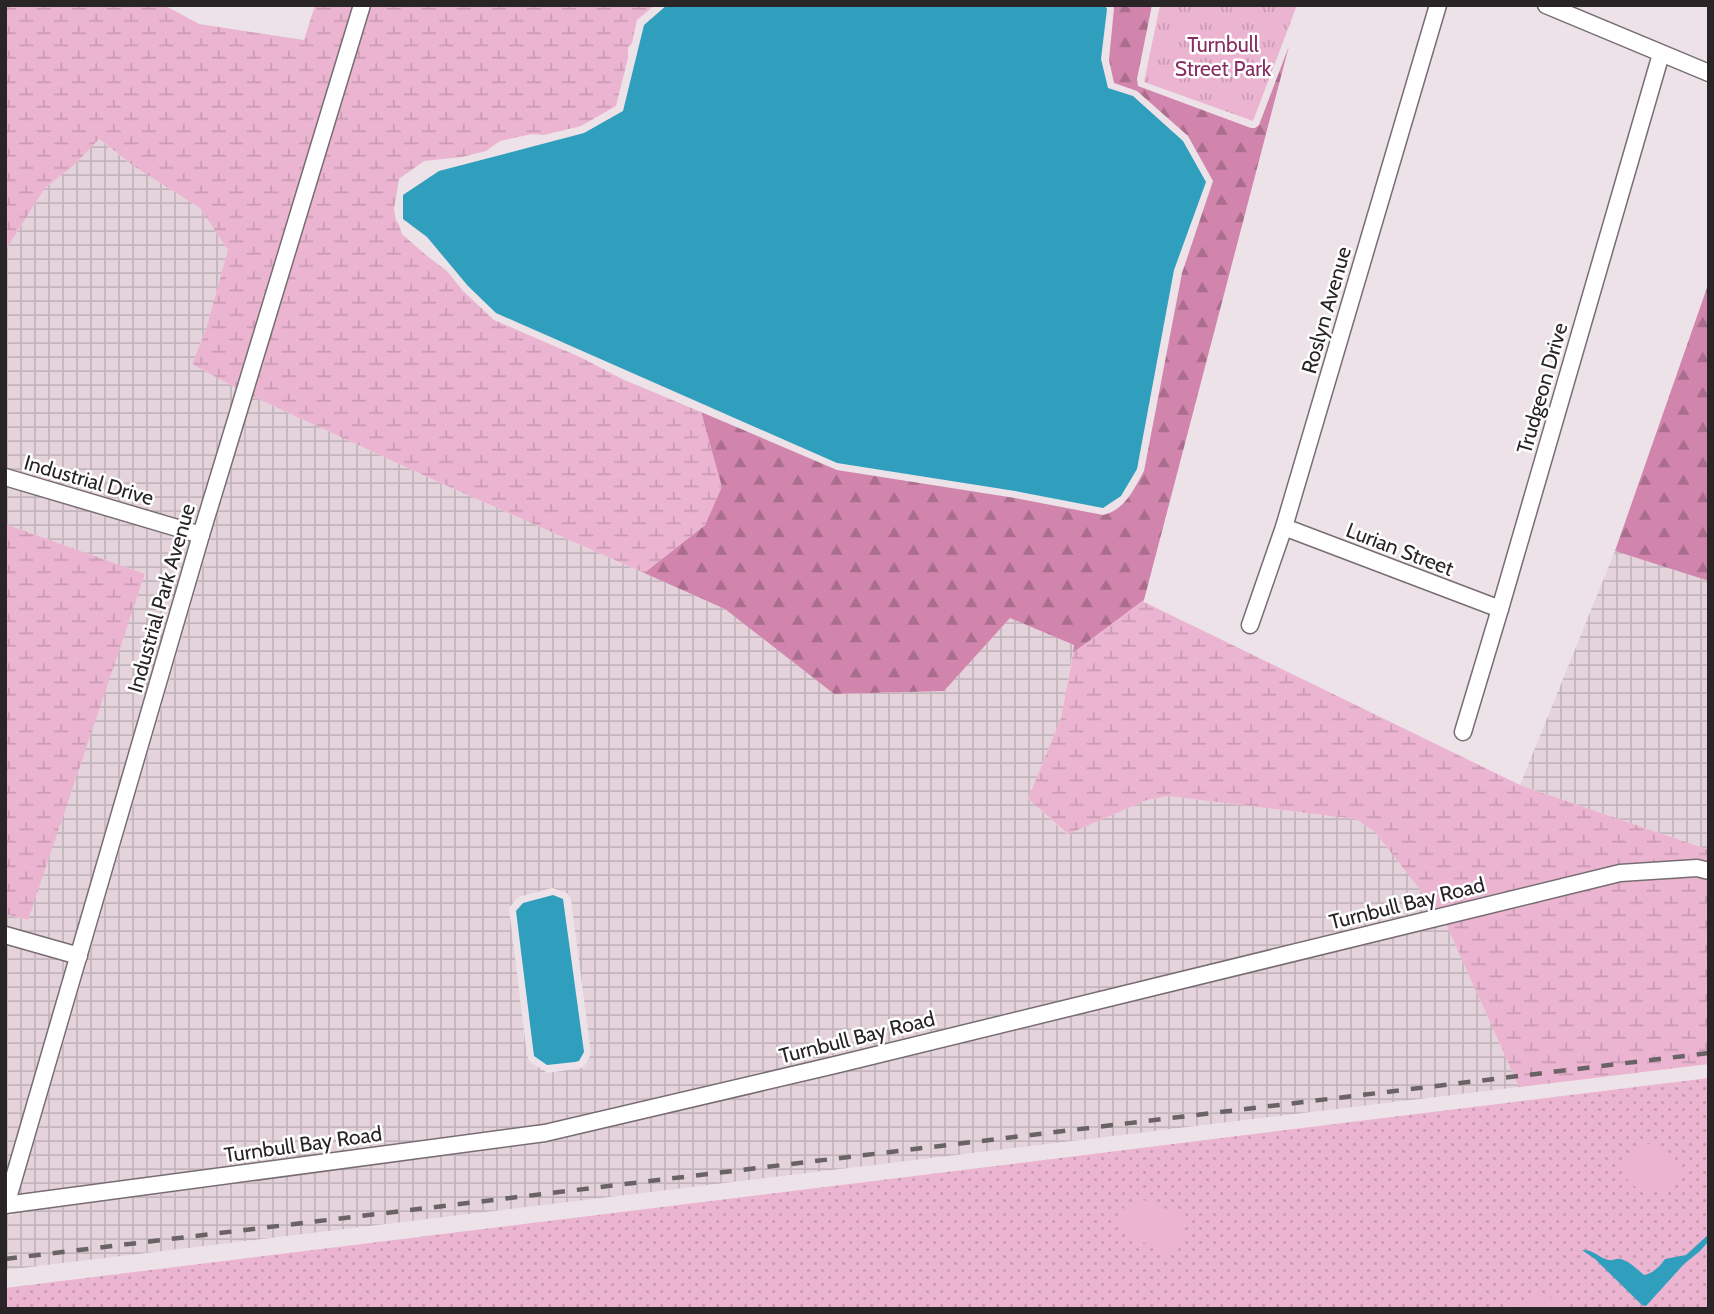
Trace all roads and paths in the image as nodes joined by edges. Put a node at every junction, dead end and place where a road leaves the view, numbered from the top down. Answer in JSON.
{"nodes":[{"id":1,"x":362,"y":5,"type":"edge"},
{"id":2,"x":1438,"y":5,"type":"edge"},
{"id":3,"x":1546,"y":5,"type":"edge"},
{"id":4,"x":1580,"y":12,"type":"edge"},
{"id":5,"x":1661,"y":54,"type":"junction"},
{"id":6,"x":1709,"y":73,"type":"edge"},
{"id":7,"x":5,"y":477,"type":"edge"},
{"id":8,"x":1284,"y":527,"type":"junction"},
{"id":9,"x":201,"y":535,"type":"junction"},
{"id":10,"x":1500,"y":610,"type":"junction"},
{"id":11,"x":1250,"y":625,"type":"dead end"},
{"id":12,"x":1463,"y":732,"type":"dead end"},
{"id":13,"x":1709,"y":871,"type":"edge"},
{"id":14,"x":5,"y":935,"type":"edge"},
{"id":15,"x":79,"y":956,"type":"junction"},
{"id":16,"x":6,"y":1205,"type":"edge"}],
"edges":[{"from":1,"to":9,"type":"street","name":"Industrial Park Avenue"},
{"from":2,"to":8,"type":"street","name":"Roslyn Avenue"},
{"from":3,"to":4,"type":"street"},
{"from":4,"to":5,"type":"street"},
{"from":5,"to":6,"type":"street"},
{"from":5,"to":10,"type":"street","name":"Trudgeon Drive"},
{"from":7,"to":9,"type":"street","name":"Industrial Drive"},
{"from":8,"to":10,"type":"street","name":"Lurian Street"},
{"from":8,"to":11,"type":"street","name":"Roslyn Avenue"},
{"from":9,"to":15,"type":"street","name":"Industrial Park Avenue"},
{"from":10,"to":12,"type":"street","name":"Trudgeon Drive"},
{"from":13,"to":16,"type":"street","name":"Turnbull Bay Road"},
{"from":14,"to":15,"type":"street"},
{"from":15,"to":16,"type":"street","name":"Industrial Park Avenue"}]}
